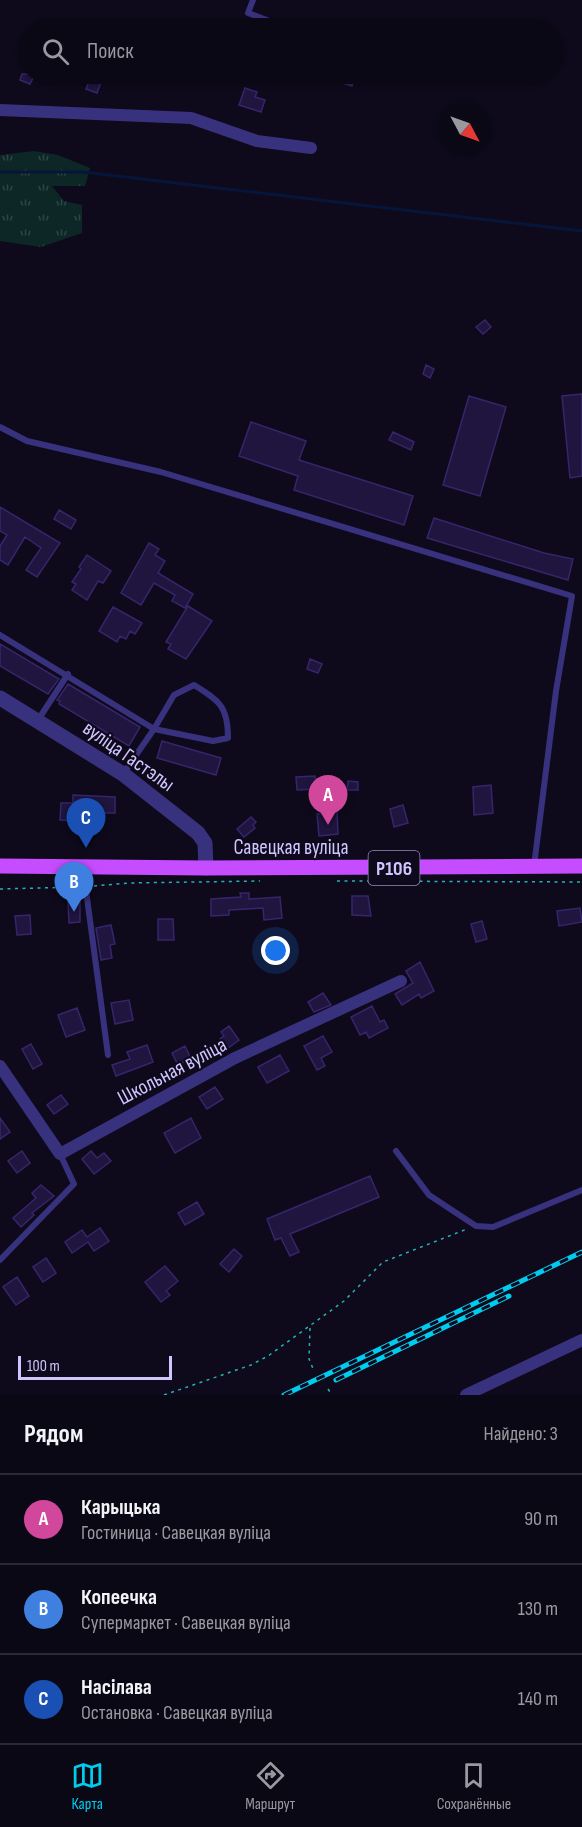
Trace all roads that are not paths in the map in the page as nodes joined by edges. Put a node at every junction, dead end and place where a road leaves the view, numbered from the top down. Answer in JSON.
{"nodes":[{"id":1,"x":253,"y":0,"type":"edge"},
{"id":2,"x":261,"y":18,"type":"edge"},
{"id":3,"x":0,"y":110,"type":"edge"},
{"id":4,"x":310,"y":148,"type":"dead end"},
{"id":5,"x":0,"y":427,"type":"edge"},
{"id":6,"x":0,"y":635,"type":"edge"},
{"id":7,"x":68,"y":674,"type":"junction"},
{"id":8,"x":0,"y":698,"type":"edge"},
{"id":9,"x":38,"y":720,"type":"junction"},
{"id":10,"x":154,"y":729,"type":"junction"},
{"id":11,"x":123,"y":774,"type":"junction"},
{"id":12,"x":0,"y":866,"type":"edge"},
{"id":13,"x":582,"y":866,"type":"edge"},
{"id":14,"x":83,"y":867,"type":"junction"},
{"id":15,"x":534,"y":867,"type":"junction"},
{"id":16,"x":206,"y":868,"type":"junction"},
{"id":17,"x":401,"y":981,"type":"dead end"},
{"id":18,"x":108,"y":1055,"type":"dead end"},
{"id":19,"x":0,"y":1066,"type":"edge"},
{"id":20,"x":396,"y":1151,"type":"dead end"},
{"id":21,"x":60,"y":1154,"type":"junction"},
{"id":22,"x":582,"y":1190,"type":"edge"},
{"id":23,"x":0,"y":1260,"type":"edge"},
{"id":24,"x":582,"y":1340,"type":"edge"},
{"id":25,"x":466,"y":1395,"type":"edge"}],
"edges":[{"from":1,"to":2,"type":"lane"},
{"from":3,"to":4,"type":"street"},
{"from":5,"to":15,"type":"lane"},
{"from":6,"to":7,"type":"lane"},
{"from":7,"to":9,"type":"lane"},
{"from":7,"to":10,"type":"lane"},
{"from":8,"to":9,"type":"street","name":"вуліца Гастэлы"},
{"from":9,"to":11,"type":"street","name":"вуліца Гастэлы"},
{"from":10,"to":10,"type":"lane"},
{"from":10,"to":11,"type":"lane"},
{"from":11,"to":16,"type":"street","name":"вуліца Гастэлы"},
{"from":12,"to":14,"type":"main road","name":"Савецкая вуліца","number":"Р106"},
{"from":13,"to":15,"type":"main road","name":"Савецкая вуліца","number":"Р106"},
{"from":14,"to":16,"type":"main road","name":"Савецкая вуліца","number":"Р106"},
{"from":14,"to":18,"type":"lane"},
{"from":15,"to":16,"type":"main road","name":"Савецкая вуліца","number":"Р106"},
{"from":17,"to":21,"type":"street","name":"Школьная вуліца"},
{"from":19,"to":21,"type":"street"},
{"from":20,"to":22,"type":"lane"},
{"from":21,"to":23,"type":"lane"},
{"from":24,"to":25,"type":"street"}]}
